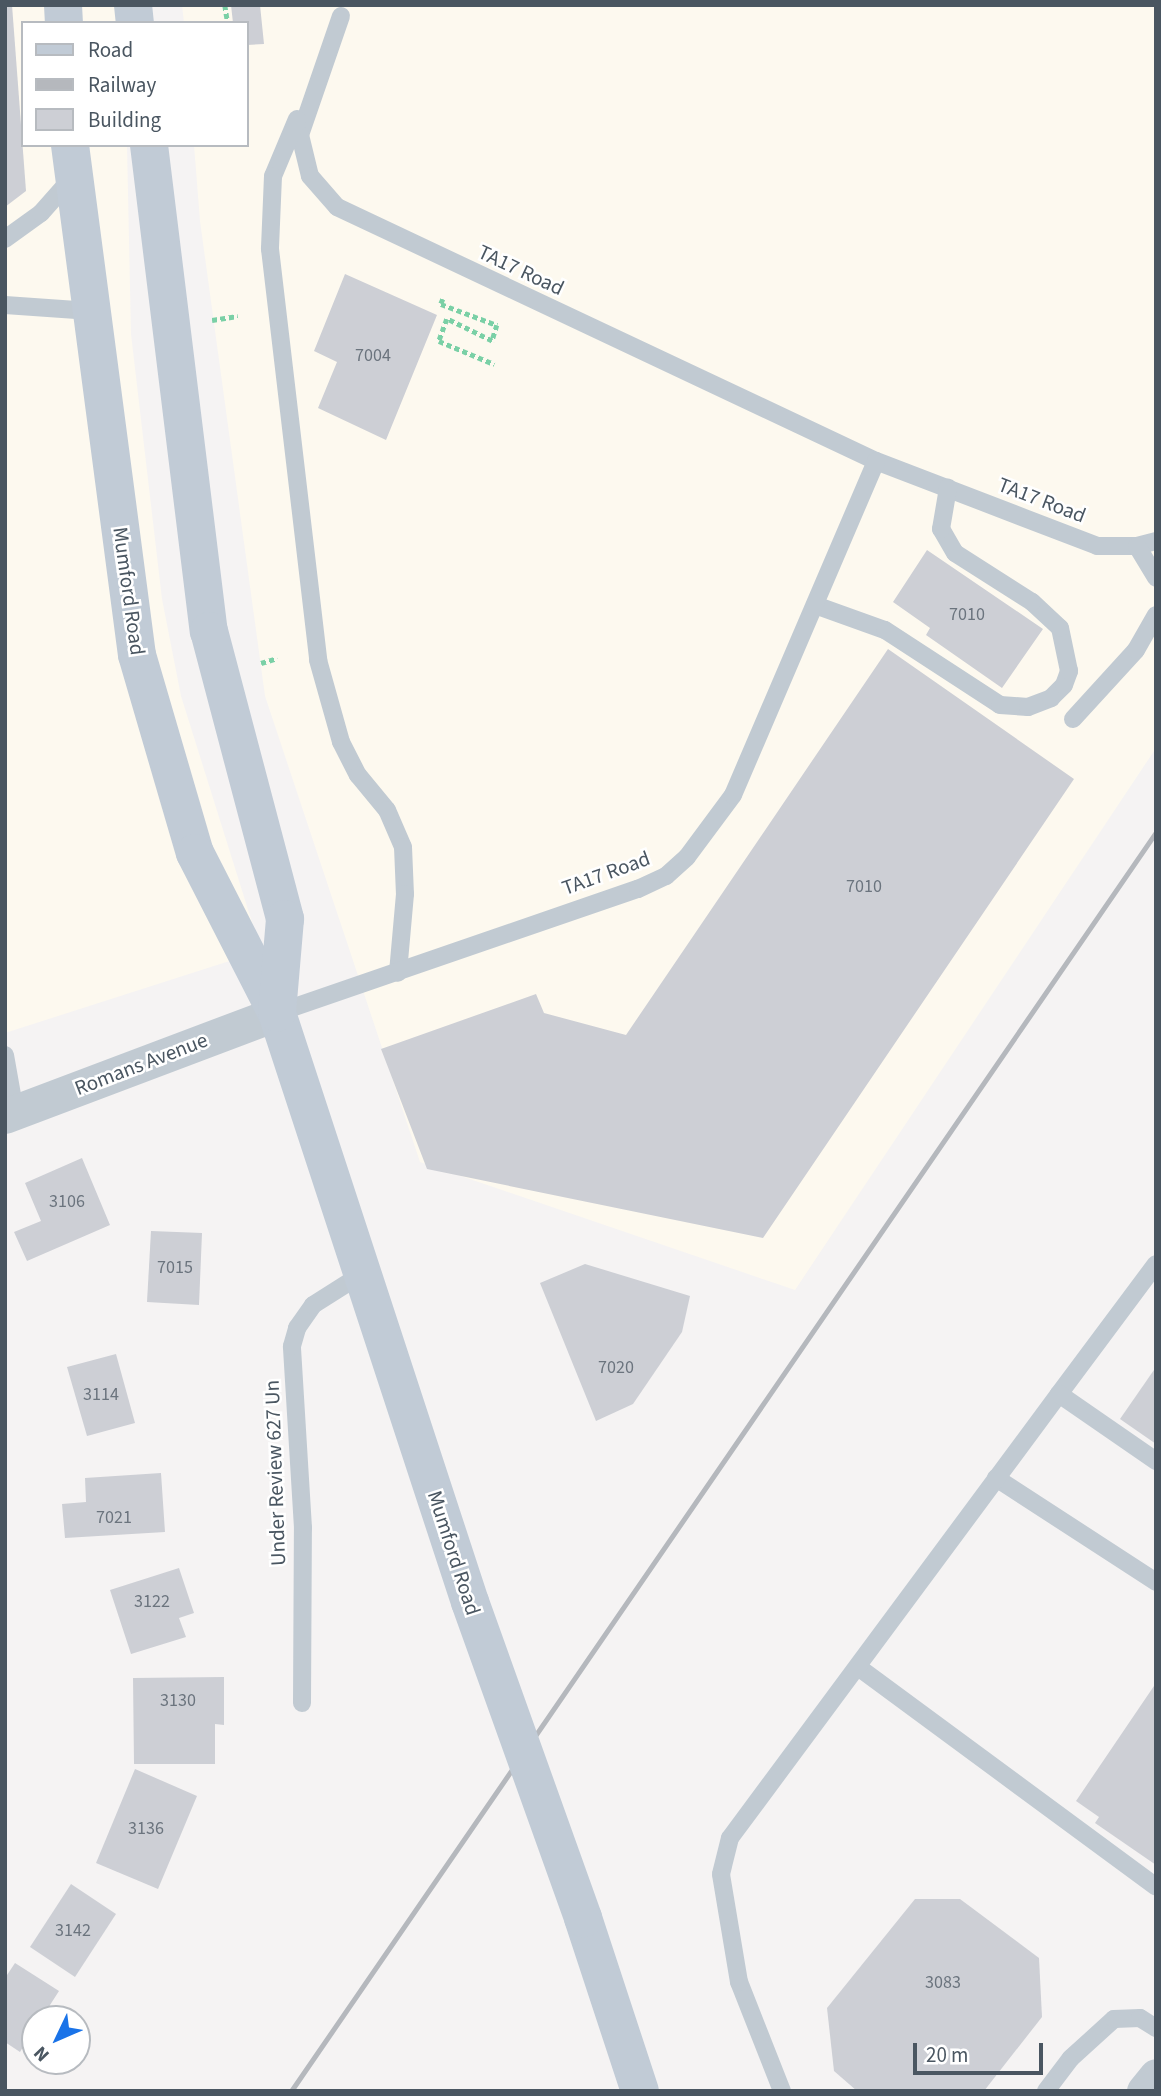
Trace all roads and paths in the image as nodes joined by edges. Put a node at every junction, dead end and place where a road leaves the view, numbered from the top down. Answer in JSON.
{"nodes":[{"id":1,"x":343,"y":11,"type":"edge"},
{"id":2,"x":149,"y":147,"type":"edge"},
{"id":3,"x":71,"y":162,"type":"edge"},
{"id":4,"x":5,"y":239,"type":"edge"},
{"id":5,"x":443,"y":299,"type":"dead end"},
{"id":6,"x":5,"y":305,"type":"edge"},
{"id":7,"x":90,"y":311,"type":"junction"},
{"id":8,"x":238,"y":316,"type":"dead end"},
{"id":9,"x":207,"y":321,"type":"dead end"},
{"id":10,"x":494,"y":364,"type":"dead end"},
{"id":11,"x":876,"y":461,"type":"junction"},
{"id":12,"x":948,"y":488,"type":"junction"},
{"id":13,"x":1156,"y":541,"type":"edge"},
{"id":14,"x":1138,"y":546,"type":"junction"},
{"id":15,"x":1156,"y":578,"type":"edge"},
{"id":16,"x":815,"y":606,"type":"junction"},
{"id":17,"x":1156,"y":615,"type":"edge"},
{"id":18,"x":276,"y":658,"type":"dead end"},
{"id":19,"x":253,"y":665,"type":"dead end"},
{"id":20,"x":1073,"y":719,"type":"dead end"},
{"id":21,"x":398,"y":972,"type":"junction"},
{"id":22,"x":277,"y":1013,"type":"junction"},
{"id":23,"x":5,"y":1055,"type":"edge"},
{"id":24,"x":10,"y":1114,"type":"edge"},
{"id":25,"x":1156,"y":1264,"type":"edge"},
{"id":26,"x":362,"y":1274,"type":"junction"},
{"id":27,"x":1059,"y":1394,"type":"junction"},
{"id":28,"x":1156,"y":1461,"type":"edge"},
{"id":29,"x":996,"y":1478,"type":"junction"},
{"id":30,"x":1156,"y":1582,"type":"edge"},
{"id":31,"x":858,"y":1667,"type":"junction"},
{"id":32,"x":302,"y":1703,"type":"dead end"},
{"id":33,"x":1156,"y":1886,"type":"edge"},
{"id":34,"x":1156,"y":2028,"type":"edge"},
{"id":35,"x":1156,"y":2076,"type":"edge"},
{"id":36,"x":640,"y":2091,"type":"edge"},
{"id":37,"x":782,"y":2091,"type":"edge"},
{"id":38,"x":1046,"y":2091,"type":"edge"},
{"id":39,"x":1144,"y":2091,"type":"edge"}],
"edges":[{"from":1,"to":11,"type":"lane","name":"TA17 Road"},
{"from":1,"to":21,"type":"lane"},
{"from":2,"to":22,"type":"street","name":"Mumford Road"},
{"from":3,"to":4,"type":"lane"},
{"from":3,"to":7,"type":"street","name":"Mumford Road"},
{"from":5,"to":10,"type":"path"},
{"from":6,"to":7,"type":"lane"},
{"from":7,"to":22,"type":"street","name":"Mumford Road"},
{"from":8,"to":9,"type":"path"},
{"from":11,"to":12,"type":"lane","name":"TA17 Road"},
{"from":11,"to":16,"type":"lane","name":"TA17 Road"},
{"from":12,"to":14,"type":"lane","name":"TA17 Road"},
{"from":12,"to":16,"type":"lane"},
{"from":13,"to":14,"type":"lane","name":"TA17 Road"},
{"from":14,"to":15,"type":"lane"},
{"from":16,"to":21,"type":"lane","name":"TA17 Road"},
{"from":17,"to":20,"type":"lane"},
{"from":18,"to":19,"type":"path"},
{"from":21,"to":22,"type":"lane","name":"TA17 Road"},
{"from":22,"to":24,"type":"street","name":"Romans Avenue"},
{"from":22,"to":26,"type":"street","name":"Mumford Road"},
{"from":23,"to":24,"type":"lane"},
{"from":25,"to":27,"type":"lane"},
{"from":26,"to":32,"type":"lane","name":"Under Review 627 Un"},
{"from":26,"to":36,"type":"street","name":"Mumford Road","bridge":true},
{"from":27,"to":28,"type":"lane"},
{"from":27,"to":29,"type":"lane"},
{"from":29,"to":30,"type":"lane"},
{"from":29,"to":31,"type":"lane"},
{"from":31,"to":33,"type":"lane"},
{"from":31,"to":37,"type":"lane"},
{"from":34,"to":38,"type":"lane"},
{"from":35,"to":39,"type":"street"}]}
